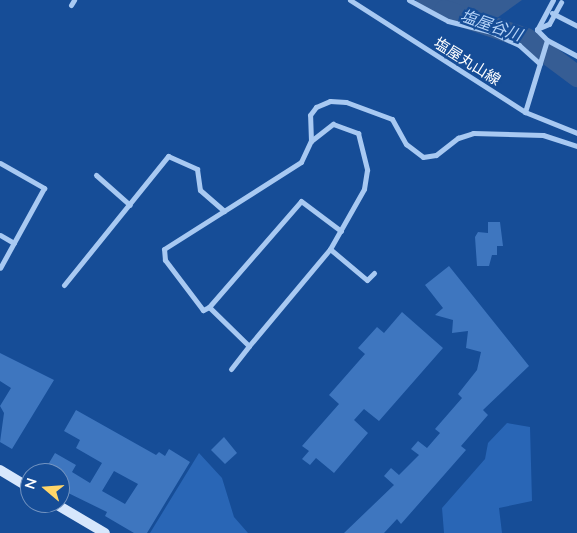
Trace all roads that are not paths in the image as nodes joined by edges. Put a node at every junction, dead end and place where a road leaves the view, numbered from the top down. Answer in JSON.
{"nodes":[{"id":1,"x":350,"y":0,"type":"edge"},
{"id":2,"x":409,"y":0,"type":"edge"},
{"id":3,"x":553,"y":0,"type":"edge"},
{"id":4,"x":561,"y":2,"type":"dead end"},
{"id":5,"x":552,"y":13,"type":"junction"},
{"id":6,"x":577,"y":26,"type":"edge"},
{"id":7,"x":537,"y":30,"type":"junction"},
{"id":8,"x":548,"y":40,"type":"junction"},
{"id":9,"x":577,"y":56,"type":"edge"},
{"id":10,"x":540,"y":64,"type":"junction"},
{"id":11,"x":525,"y":112,"type":"junction"},
{"id":12,"x":577,"y":133,"type":"edge"},
{"id":13,"x":311,"y":141,"type":"junction"},
{"id":14,"x":577,"y":146,"type":"edge"},
{"id":15,"x":0,"y":163,"type":"edge"},
{"id":16,"x":96,"y":175,"type":"dead end"},
{"id":17,"x":130,"y":205,"type":"junction"},
{"id":18,"x":224,"y":211,"type":"junction"},
{"id":19,"x":341,"y":231,"type":"junction"},
{"id":20,"x":0,"y":235,"type":"edge"},
{"id":21,"x":14,"y":243,"type":"junction"},
{"id":22,"x":330,"y":249,"type":"junction"},
{"id":23,"x":0,"y":268,"type":"edge"},
{"id":24,"x":374,"y":273,"type":"dead end"},
{"id":25,"x":64,"y":285,"type":"dead end"},
{"id":26,"x":209,"y":307,"type":"junction"},
{"id":27,"x":250,"y":346,"type":"junction"},
{"id":28,"x":231,"y":369,"type":"dead end"},
{"id":29,"x":0,"y":470,"type":"edge"},
{"id":30,"x":20,"y":482,"type":"edge"},
{"id":31,"x":68,"y":513,"type":"edge"},
{"id":32,"x":91,"y":530,"type":"edge"},
{"id":33,"x":105,"y":533,"type":"edge"}],
"edges":[{"from":1,"to":11,"type":"street","name":"塩屋丸山線"},
{"from":2,"to":10,"type":"street"},
{"from":3,"to":7,"type":"street"},
{"from":4,"to":5,"type":"street"},
{"from":5,"to":6,"type":"street"},
{"from":5,"to":7,"type":"street"},
{"from":7,"to":8,"type":"street"},
{"from":8,"to":9,"type":"street"},
{"from":8,"to":10,"type":"street"},
{"from":10,"to":11,"type":"street"},
{"from":11,"to":12,"type":"street","name":"塩屋丸山線"},
{"from":13,"to":14,"type":"street"},
{"from":13,"to":18,"type":"street"},
{"from":13,"to":19,"type":"street"},
{"from":15,"to":21,"type":"street"},
{"from":16,"to":17,"type":"street"},
{"from":17,"to":18,"type":"street"},
{"from":17,"to":25,"type":"street"},
{"from":18,"to":26,"type":"street"},
{"from":19,"to":22,"type":"street"},
{"from":19,"to":26,"type":"street"},
{"from":20,"to":21,"type":"street"},
{"from":21,"to":23,"type":"street"},
{"from":22,"to":24,"type":"street"},
{"from":22,"to":27,"type":"street"},
{"from":26,"to":27,"type":"street"},
{"from":27,"to":28,"type":"street"},
{"from":29,"to":30,"type":"street"},
{"from":31,"to":32,"type":"street"},
{"from":32,"to":33,"type":"street"}]}
